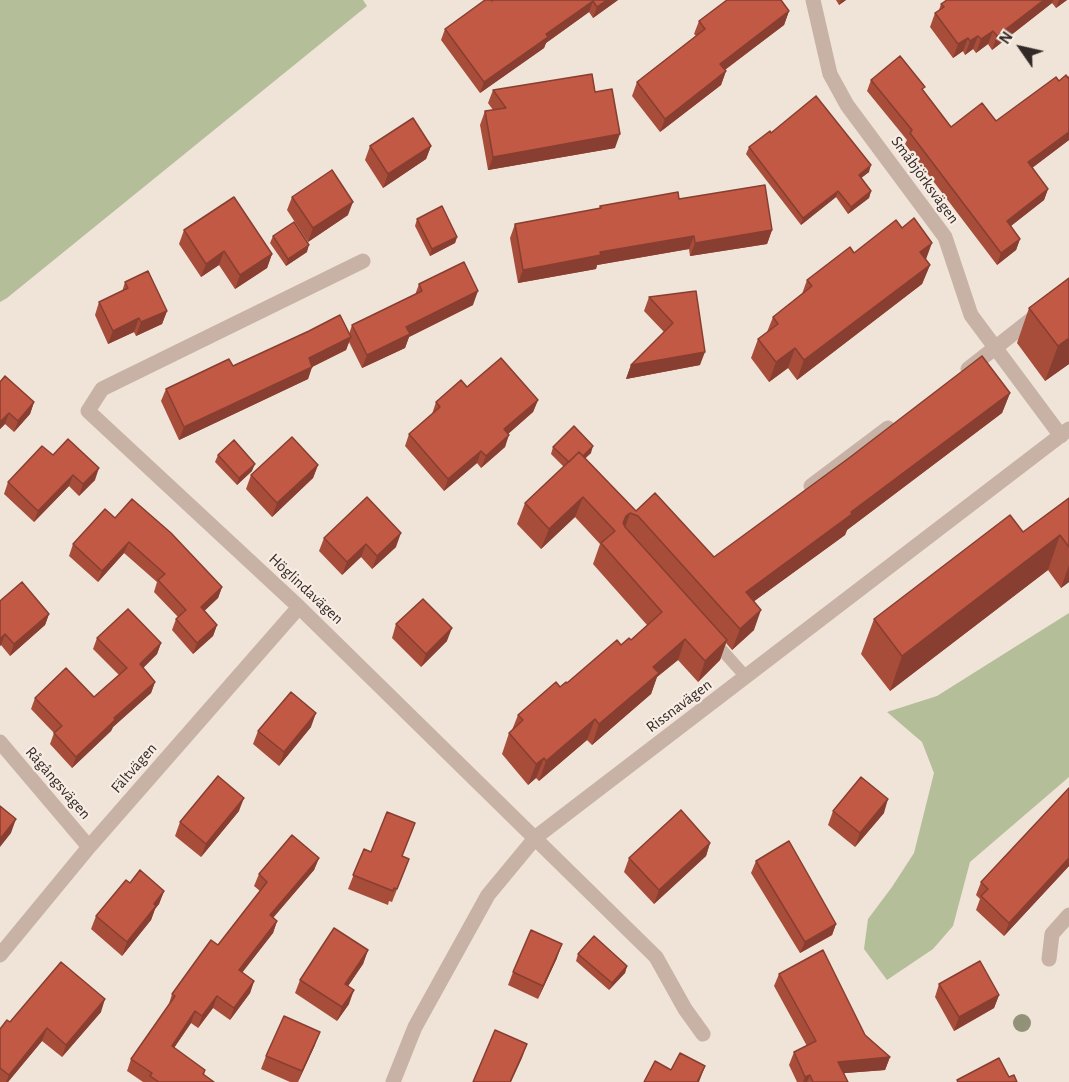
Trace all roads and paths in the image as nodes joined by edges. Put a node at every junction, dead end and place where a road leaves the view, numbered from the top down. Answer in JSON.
{"nodes":[{"id":1,"x":813,"y":0,"type":"edge"},
{"id":2,"x":363,"y":261,"type":"dead end"},
{"id":3,"x":1069,"y":290,"type":"edge"},
{"id":4,"x":995,"y":348,"type":"junction"},
{"id":5,"x":957,"y":376,"type":"edge"},
{"id":6,"x":900,"y":420,"type":"edge"},
{"id":7,"x":1065,"y":433,"type":"edge"},
{"id":8,"x":794,"y":498,"type":"edge"},
{"id":9,"x":299,"y":607,"type":"junction"},
{"id":10,"x":701,"y":627,"type":"edge"},
{"id":11,"x":746,"y":677,"type":"junction"},
{"id":12,"x":0,"y":742,"type":"edge"},
{"id":13,"x":536,"y":837,"type":"junction"},
{"id":14,"x":89,"y":847,"type":"junction"},
{"id":15,"x":1069,"y":915,"type":"edge"},
{"id":16,"x":0,"y":955,"type":"edge"},
{"id":17,"x":1049,"y":959,"type":"dead end"},
{"id":18,"x":703,"y":1034,"type":"dead end"},
{"id":19,"x":393,"y":1082,"type":"edge"}],
"edges":[{"from":1,"to":4,"type":"street","name":"Småbjörksvägen"},
{"from":2,"to":9,"type":"street","name":"Höglindavägen"},
{"from":3,"to":4,"type":"street"},
{"from":4,"to":5,"type":"street"},
{"from":4,"to":7,"type":"street","name":"Småbjörksvägen"},
{"from":6,"to":8,"type":"street"},
{"from":7,"to":11,"type":"street","name":"Rissnavägen"},
{"from":9,"to":13,"type":"street","name":"Höglindavägen"},
{"from":9,"to":14,"type":"street","name":"Fältvägen"},
{"from":10,"to":11,"type":"lane"},
{"from":11,"to":13,"type":"street","name":"Rissnavägen"},
{"from":12,"to":14,"type":"street","name":"Rågångsvägen"},
{"from":13,"to":18,"type":"street","name":"Höglindavägen"},
{"from":13,"to":19,"type":"street","name":"Rissnavägen"},
{"from":14,"to":16,"type":"street","name":"Fältvägen"},
{"from":15,"to":17,"type":"street"}]}
